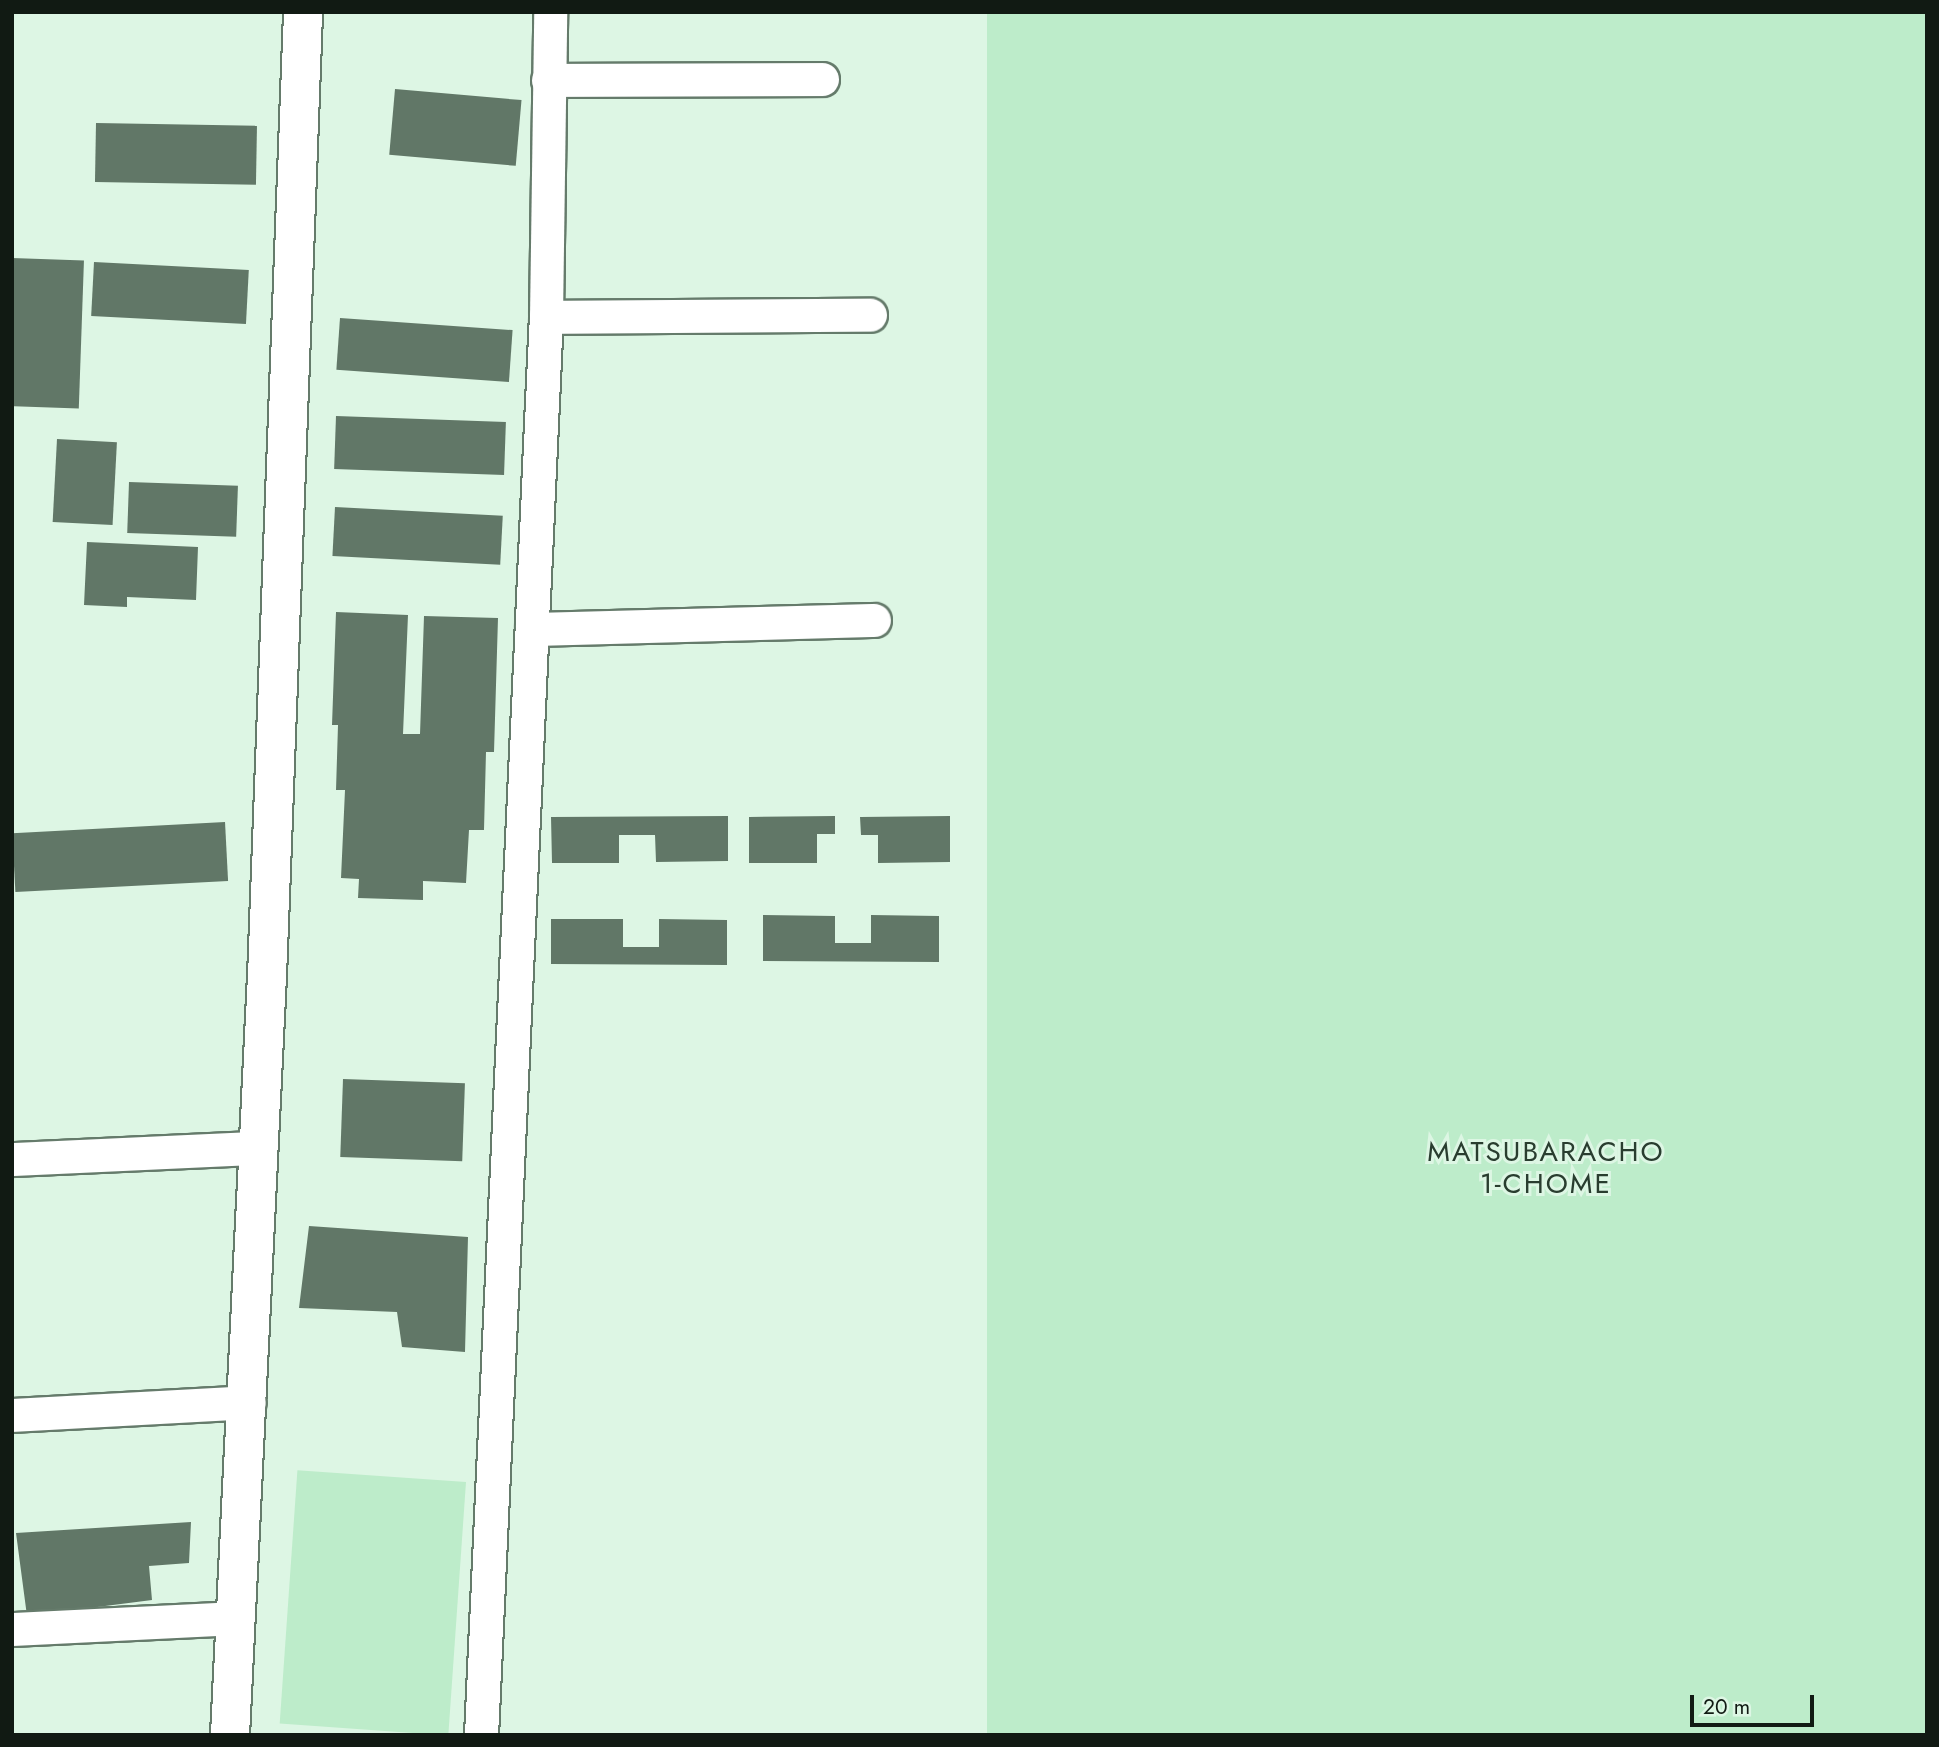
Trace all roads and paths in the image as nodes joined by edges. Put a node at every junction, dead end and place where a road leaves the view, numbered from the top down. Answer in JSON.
{"nodes":[{"id":1,"x":303,"y":12,"type":"edge"},
{"id":2,"x":550,"y":12,"type":"edge"},
{"id":3,"x":822,"y":79,"type":"dead end"},
{"id":4,"x":548,"y":80,"type":"junction"},
{"id":5,"x":870,"y":315,"type":"dead end"},
{"id":6,"x":546,"y":317,"type":"junction"},
{"id":7,"x":874,"y":620,"type":"dead end"},
{"id":8,"x":532,"y":629,"type":"junction"},
{"id":9,"x":258,"y":1148,"type":"junction"},
{"id":10,"x":12,"y":1159,"type":"edge"},
{"id":11,"x":249,"y":1402,"type":"junction"},
{"id":12,"x":12,"y":1415,"type":"edge"},
{"id":13,"x":236,"y":1618,"type":"junction"},
{"id":14,"x":12,"y":1629,"type":"edge"},
{"id":15,"x":230,"y":1735,"type":"edge"},
{"id":16,"x":481,"y":1735,"type":"edge"}],
"edges":[{"from":1,"to":9,"type":"street"},
{"from":2,"to":4,"type":"street"},
{"from":3,"to":4,"type":"street"},
{"from":4,"to":6,"type":"street"},
{"from":5,"to":6,"type":"street"},
{"from":6,"to":8,"type":"street"},
{"from":7,"to":8,"type":"street"},
{"from":8,"to":16,"type":"street"},
{"from":9,"to":10,"type":"street"},
{"from":9,"to":11,"type":"street"},
{"from":11,"to":12,"type":"street"},
{"from":11,"to":13,"type":"street"},
{"from":13,"to":14,"type":"street"},
{"from":13,"to":15,"type":"street"}]}
